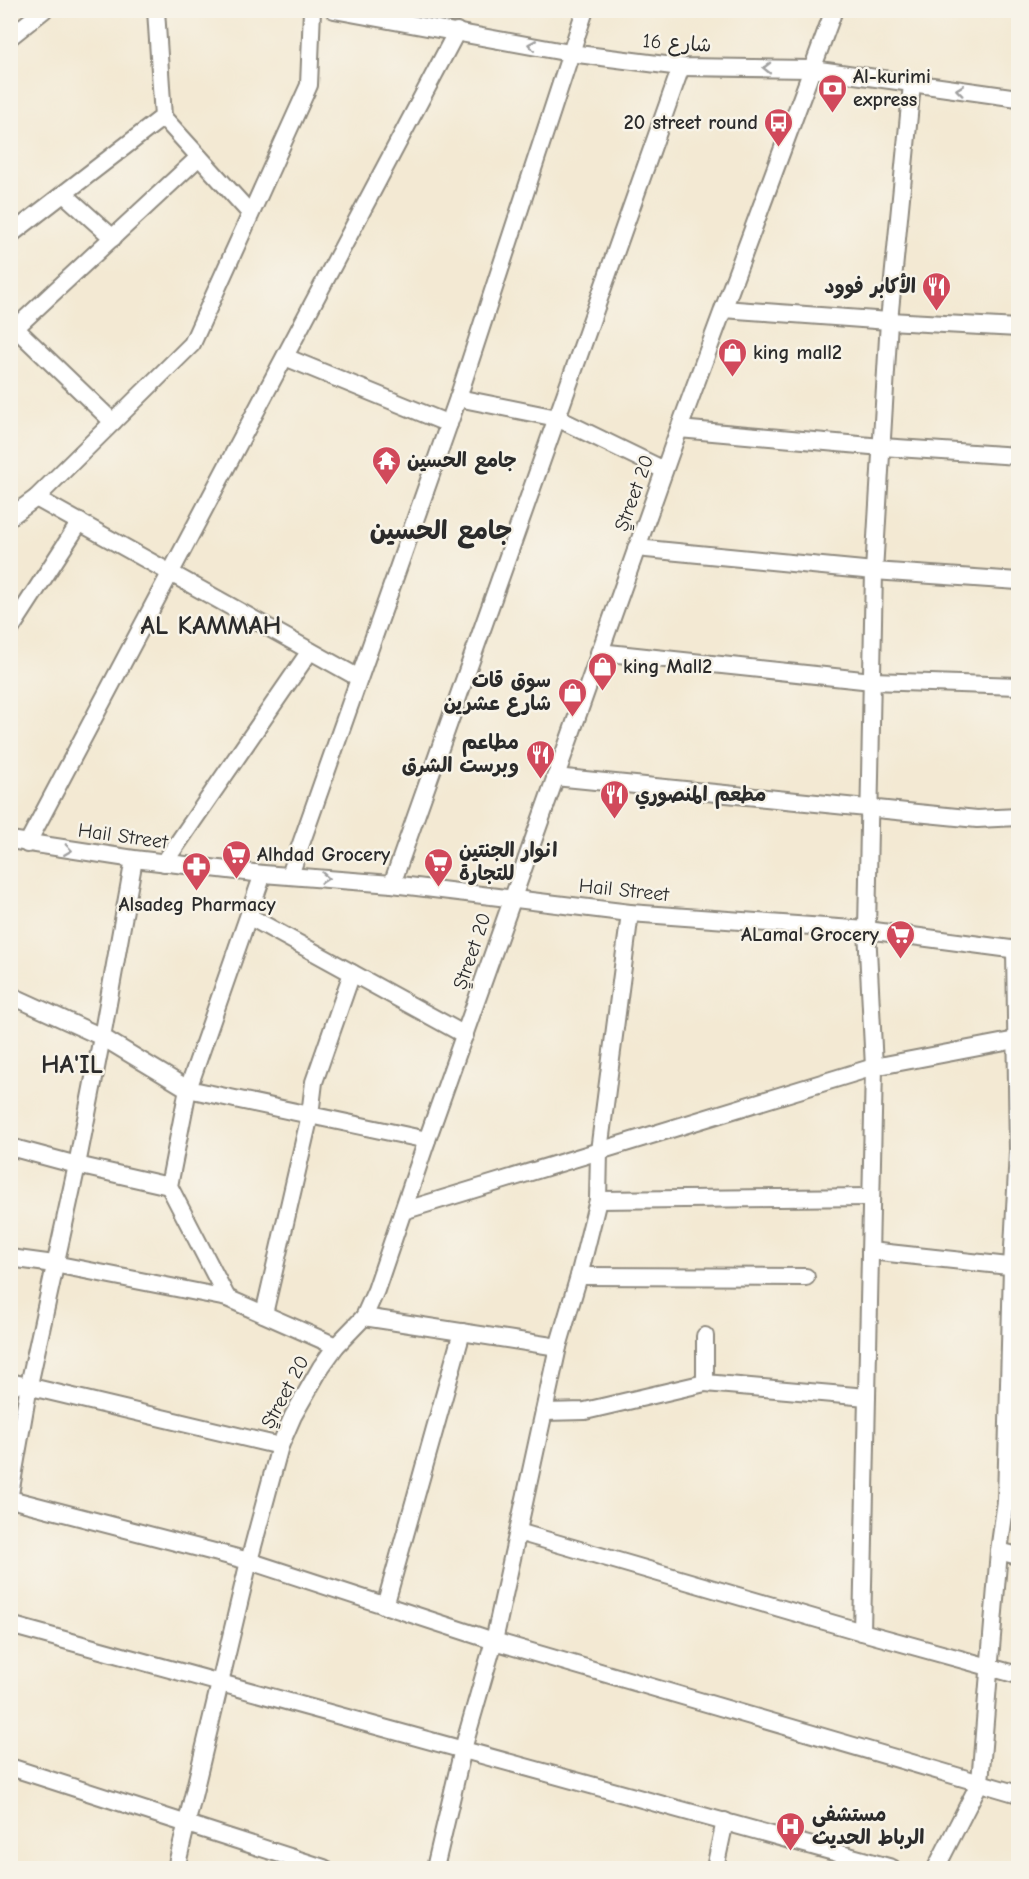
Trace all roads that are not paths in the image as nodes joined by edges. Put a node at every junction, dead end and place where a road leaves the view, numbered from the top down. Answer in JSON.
{"nodes":[{"id":1,"x":44,"y":10,"type":"edge"},
{"id":2,"x":156,"y":10,"type":"edge"},
{"id":3,"x":312,"y":10,"type":"edge"},
{"id":4,"x":334,"y":10,"type":"edge"},
{"id":5,"x":585,"y":10,"type":"edge"},
{"id":6,"x":834,"y":10,"type":"edge"},
{"id":7,"x":457,"y":31,"type":"junction"},
{"id":8,"x":10,"y":37,"type":"edge"},
{"id":9,"x":570,"y":53,"type":"junction"},
{"id":10,"x":681,"y":67,"type":"junction"},
{"id":11,"x":812,"y":69,"type":"junction"},
{"id":12,"x":912,"y":84,"type":"junction"},
{"id":13,"x":1018,"y":98,"type":"edge"},
{"id":14,"x":163,"y":117,"type":"junction"},
{"id":15,"x":199,"y":157,"type":"junction"},
{"id":16,"x":64,"y":194,"type":"junction"},
{"id":17,"x":250,"y":213,"type":"junction"},
{"id":18,"x":10,"y":235,"type":"edge"},
{"id":19,"x":112,"y":238,"type":"junction"},
{"id":20,"x":723,"y":309,"type":"junction"},
{"id":21,"x":889,"y":321,"type":"junction"},
{"id":22,"x":12,"y":328,"type":"edge"},
{"id":23,"x":1018,"y":328,"type":"edge"},
{"id":24,"x":285,"y":357,"type":"junction"},
{"id":25,"x":458,"y":398,"type":"junction"},
{"id":26,"x":557,"y":418,"type":"junction"},
{"id":27,"x":113,"y":422,"type":"junction"},
{"id":28,"x":449,"y":424,"type":"junction"},
{"id":29,"x":679,"y":429,"type":"junction"},
{"id":30,"x":882,"y":447,"type":"junction"},
{"id":31,"x":1018,"y":456,"type":"edge"},
{"id":32,"x":664,"y":470,"type":"junction"},
{"id":33,"x":36,"y":498,"type":"junction"},
{"id":34,"x":14,"y":508,"type":"edge"},
{"id":35,"x":80,"y":522,"type":"junction"},
{"id":36,"x":636,"y":548,"type":"junction"},
{"id":37,"x":874,"y":571,"type":"junction"},
{"id":38,"x":170,"y":573,"type":"junction"},
{"id":39,"x":1018,"y":581,"type":"edge"},
{"id":40,"x":10,"y":630,"type":"edge"},
{"id":41,"x":310,"y":651,"type":"junction"},
{"id":42,"x":599,"y":652,"type":"junction"},
{"id":43,"x":359,"y":678,"type":"junction"},
{"id":44,"x":872,"y":681,"type":"junction"},
{"id":45,"x":1018,"y":686,"type":"edge"},
{"id":46,"x":555,"y":777,"type":"junction"},
{"id":47,"x":869,"y":808,"type":"junction"},
{"id":48,"x":1018,"y":817,"type":"edge"},
{"id":49,"x":19,"y":842,"type":"edge"},
{"id":50,"x":134,"y":859,"type":"junction"},
{"id":51,"x":164,"y":863,"type":"junction"},
{"id":52,"x":263,"y":874,"type":"junction"},
{"id":53,"x":290,"y":875,"type":"junction"},
{"id":54,"x":392,"y":884,"type":"junction"},
{"id":55,"x":513,"y":897,"type":"junction"},
{"id":56,"x":630,"y":913,"type":"junction"},
{"id":57,"x":250,"y":917,"type":"junction"},
{"id":58,"x":867,"y":930,"type":"junction"},
{"id":59,"x":1017,"y":950,"type":"edge"},
{"id":60,"x":352,"y":973,"type":"junction"},
{"id":61,"x":10,"y":995,"type":"edge"},
{"id":62,"x":465,"y":1035,"type":"junction"},
{"id":63,"x":102,"y":1037,"type":"junction"},
{"id":64,"x":1016,"y":1040,"type":"junction"},
{"id":65,"x":874,"y":1067,"type":"junction"},
{"id":66,"x":188,"y":1089,"type":"junction"},
{"id":67,"x":310,"y":1115,"type":"junction"},
{"id":68,"x":427,"y":1140,"type":"junction"},
{"id":69,"x":10,"y":1147,"type":"edge"},
{"id":70,"x":599,"y":1151,"type":"junction"},
{"id":71,"x":1018,"y":1151,"type":"edge"},
{"id":72,"x":77,"y":1165,"type":"junction"},
{"id":73,"x":169,"y":1186,"type":"junction"},
{"id":74,"x":871,"y":1197,"type":"junction"},
{"id":75,"x":598,"y":1200,"type":"junction"},
{"id":76,"x":403,"y":1211,"type":"junction"},
{"id":77,"x":870,"y":1251,"type":"junction"},
{"id":78,"x":10,"y":1258,"type":"edge"},
{"id":79,"x":54,"y":1264,"type":"junction"},
{"id":80,"x":1015,"y":1267,"type":"edge"},
{"id":81,"x":579,"y":1276,"type":"junction"},
{"id":82,"x":806,"y":1277,"type":"dead end"},
{"id":83,"x":227,"y":1298,"type":"junction"},
{"id":84,"x":264,"y":1314,"type":"junction"},
{"id":85,"x":364,"y":1317,"type":"junction"},
{"id":86,"x":462,"y":1332,"type":"junction"},
{"id":87,"x":705,"y":1336,"type":"dead end"},
{"id":88,"x":336,"y":1346,"type":"junction"},
{"id":89,"x":558,"y":1347,"type":"junction"},
{"id":90,"x":10,"y":1382,"type":"edge"},
{"id":91,"x":705,"y":1383,"type":"junction"},
{"id":92,"x":29,"y":1385,"type":"junction"},
{"id":93,"x":1014,"y":1388,"type":"edge"},
{"id":94,"x":867,"y":1397,"type":"junction"},
{"id":95,"x":543,"y":1412,"type":"junction"},
{"id":96,"x":280,"y":1446,"type":"junction"},
{"id":97,"x":10,"y":1494,"type":"edge"},
{"id":98,"x":10,"y":1499,"type":"edge"},
{"id":99,"x":1012,"y":1500,"type":"edge"},
{"id":100,"x":518,"y":1532,"type":"junction"},
{"id":101,"x":999,"y":1551,"type":"junction"},
{"id":102,"x":1018,"y":1557,"type":"edge"},
{"id":103,"x":249,"y":1561,"type":"junction"},
{"id":104,"x":385,"y":1606,"type":"junction"},
{"id":105,"x":10,"y":1625,"type":"edge"},
{"id":106,"x":862,"y":1632,"type":"junction"},
{"id":107,"x":494,"y":1641,"type":"junction"},
{"id":108,"x":989,"y":1667,"type":"junction"},
{"id":109,"x":1018,"y":1675,"type":"edge"},
{"id":110,"x":219,"y":1683,"type":"junction"},
{"id":111,"x":463,"y":1749,"type":"junction"},
{"id":112,"x":10,"y":1767,"type":"edge"},
{"id":113,"x":980,"y":1782,"type":"junction"},
{"id":114,"x":1018,"y":1794,"type":"edge"},
{"id":115,"x":725,"y":1821,"type":"junction"},
{"id":116,"x":186,"y":1823,"type":"junction"},
{"id":117,"x":176,"y":1869,"type":"edge"},
{"id":118,"x":324,"y":1869,"type":"edge"},
{"id":119,"x":435,"y":1869,"type":"edge"},
{"id":120,"x":715,"y":1869,"type":"edge"},
{"id":121,"x":892,"y":1869,"type":"edge"},
{"id":122,"x":936,"y":1869,"type":"edge"}],
"edges":[{"from":1,"to":8,"type":"street"},
{"from":2,"to":14,"type":"street"},
{"from":3,"to":17,"type":"street"},
{"from":4,"to":7,"type":"street","name":"شارع 16"},
{"from":5,"to":9,"type":"street"},
{"from":6,"to":11,"type":"street","name":"ٍStreet 20"},
{"from":9,"to":7,"type":"street","name":"شارع 16","one_way":true},
{"from":7,"to":24,"type":"street"},
{"from":9,"to":10,"type":"street","name":"شارع 16"},
{"from":9,"to":25,"type":"street"},
{"from":11,"to":10,"type":"street","name":"شارع 16","one_way":true},
{"from":10,"to":26,"type":"street"},
{"from":11,"to":12,"type":"street","name":"شارع 16"},
{"from":11,"to":20,"type":"street","name":"ٍStreet 20"},
{"from":13,"to":12,"type":"street","name":"شارع 16","one_way":true},
{"from":12,"to":21,"type":"street"},
{"from":14,"to":15,"type":"street"},
{"from":14,"to":16,"type":"street"},
{"from":15,"to":17,"type":"street"},
{"from":15,"to":19,"type":"street"},
{"from":16,"to":18,"type":"street"},
{"from":16,"to":19,"type":"street"},
{"from":17,"to":27,"type":"street"},
{"from":19,"to":22,"type":"street"},
{"from":20,"to":21,"type":"street"},
{"from":20,"to":29,"type":"street","name":"ٍStreet 20"},
{"from":21,"to":23,"type":"street"},
{"from":21,"to":30,"type":"street"},
{"from":22,"to":27,"type":"street"},
{"from":24,"to":28,"type":"street"},
{"from":24,"to":38,"type":"street"},
{"from":25,"to":26,"type":"street"},
{"from":25,"to":28,"type":"street"},
{"from":26,"to":32,"type":"street"},
{"from":26,"to":54,"type":"street"},
{"from":27,"to":33,"type":"street"},
{"from":28,"to":43,"type":"street"},
{"from":29,"to":30,"type":"street"},
{"from":29,"to":32,"type":"street","name":"ٍStreet 20"},
{"from":30,"to":31,"type":"street"},
{"from":30,"to":37,"type":"street"},
{"from":32,"to":36,"type":"street","name":"ٍStreet 20"},
{"from":33,"to":34,"type":"street"},
{"from":33,"to":35,"type":"street"},
{"from":35,"to":38,"type":"street"},
{"from":35,"to":40,"type":"street"},
{"from":36,"to":37,"type":"street"},
{"from":36,"to":42,"type":"street","name":"ٍStreet 20"},
{"from":37,"to":39,"type":"street"},
{"from":37,"to":44,"type":"street"},
{"from":38,"to":41,"type":"street"},
{"from":38,"to":49,"type":"street"},
{"from":41,"to":43,"type":"street"},
{"from":41,"to":51,"type":"street"},
{"from":42,"to":44,"type":"street"},
{"from":42,"to":46,"type":"street","name":"ٍStreet 20"},
{"from":43,"to":53,"type":"street"},
{"from":44,"to":45,"type":"street"},
{"from":44,"to":47,"type":"street"},
{"from":46,"to":47,"type":"street"},
{"from":46,"to":55,"type":"street","name":"ٍStreet 20"},
{"from":47,"to":48,"type":"street"},
{"from":47,"to":58,"type":"street"},
{"from":49,"to":50,"type":"street","name":"Hail Street","one_way":true},
{"from":50,"to":51,"type":"street","name":"Hail Street"},
{"from":50,"to":63,"type":"street"},
{"from":51,"to":52,"type":"street","name":"Hail Street"},
{"from":52,"to":53,"type":"street","name":"Hail Street"},
{"from":52,"to":57,"type":"street"},
{"from":53,"to":54,"type":"street","name":"Hail Street","one_way":true},
{"from":54,"to":55,"type":"street","name":"Hail Street"},
{"from":55,"to":56,"type":"street","name":"Hail Street"},
{"from":55,"to":62,"type":"street","name":"ٍStreet 20"},
{"from":56,"to":58,"type":"street","name":"Hail Street"},
{"from":56,"to":70,"type":"street"},
{"from":57,"to":60,"type":"street"},
{"from":57,"to":66,"type":"street"},
{"from":58,"to":59,"type":"street","name":"Hail Street"},
{"from":58,"to":65,"type":"street"},
{"from":59,"to":64,"type":"street"},
{"from":60,"to":62,"type":"street"},
{"from":60,"to":67,"type":"street"},
{"from":61,"to":63,"type":"street"},
{"from":62,"to":68,"type":"street","name":"ٍStreet 20"},
{"from":63,"to":66,"type":"street"},
{"from":63,"to":72,"type":"street"},
{"from":64,"to":65,"type":"street"},
{"from":64,"to":71,"type":"street"},
{"from":65,"to":70,"type":"street"},
{"from":65,"to":74,"type":"street"},
{"from":66,"to":67,"type":"street"},
{"from":66,"to":73,"type":"street"},
{"from":67,"to":68,"type":"street"},
{"from":67,"to":84,"type":"street"},
{"from":68,"to":76,"type":"street","name":"ٍStreet 20"},
{"from":69,"to":72,"type":"street"},
{"from":70,"to":75,"type":"street"},
{"from":70,"to":76,"type":"street"},
{"from":71,"to":80,"type":"street"},
{"from":72,"to":73,"type":"street"},
{"from":72,"to":79,"type":"street"},
{"from":73,"to":83,"type":"street"},
{"from":74,"to":75,"type":"street"},
{"from":74,"to":77,"type":"street"},
{"from":75,"to":81,"type":"street"},
{"from":76,"to":85,"type":"street","name":"ٍStreet 20"},
{"from":77,"to":80,"type":"street"},
{"from":77,"to":94,"type":"street"},
{"from":78,"to":79,"type":"street"},
{"from":79,"to":83,"type":"street"},
{"from":79,"to":92,"type":"street"},
{"from":80,"to":93,"type":"street"},
{"from":81,"to":82,"type":"street"},
{"from":81,"to":89,"type":"street"},
{"from":83,"to":84,"type":"street"},
{"from":84,"to":88,"type":"street"},
{"from":85,"to":86,"type":"street"},
{"from":85,"to":88,"type":"street","name":"ٍStreet 20"},
{"from":86,"to":89,"type":"street"},
{"from":86,"to":104,"type":"street"},
{"from":87,"to":91,"type":"street"},
{"from":88,"to":96,"type":"street","name":"ٍStreet 20"},
{"from":89,"to":95,"type":"street"},
{"from":90,"to":92,"type":"street"},
{"from":91,"to":94,"type":"street"},
{"from":91,"to":95,"type":"street"},
{"from":92,"to":96,"type":"street"},
{"from":92,"to":97,"type":"street"},
{"from":93,"to":99,"type":"street"},
{"from":94,"to":106,"type":"street"},
{"from":95,"to":100,"type":"street"},
{"from":96,"to":103,"type":"street","name":"ٍStreet 20"},
{"from":98,"to":103,"type":"street"},
{"from":99,"to":101,"type":"street"},
{"from":100,"to":106,"type":"street"},
{"from":100,"to":107,"type":"street"},
{"from":101,"to":102,"type":"street"},
{"from":101,"to":108,"type":"street"},
{"from":103,"to":104,"type":"street"},
{"from":103,"to":110,"type":"street","name":"ٍStreet 20"},
{"from":104,"to":107,"type":"street"},
{"from":105,"to":110,"type":"street"},
{"from":106,"to":108,"type":"street"},
{"from":107,"to":111,"type":"street"},
{"from":107,"to":113,"type":"street"},
{"from":108,"to":109,"type":"street"},
{"from":108,"to":113,"type":"street"},
{"from":110,"to":111,"type":"street"},
{"from":110,"to":116,"type":"street","name":"ٍStreet 20"},
{"from":111,"to":115,"type":"street"},
{"from":111,"to":119,"type":"street"},
{"from":112,"to":116,"type":"street"},
{"from":113,"to":114,"type":"street"},
{"from":113,"to":122,"type":"street"},
{"from":115,"to":120,"type":"street"},
{"from":115,"to":121,"type":"street"},
{"from":116,"to":117,"type":"street","name":"ٍStreet 20"},
{"from":116,"to":118,"type":"street"}]}
